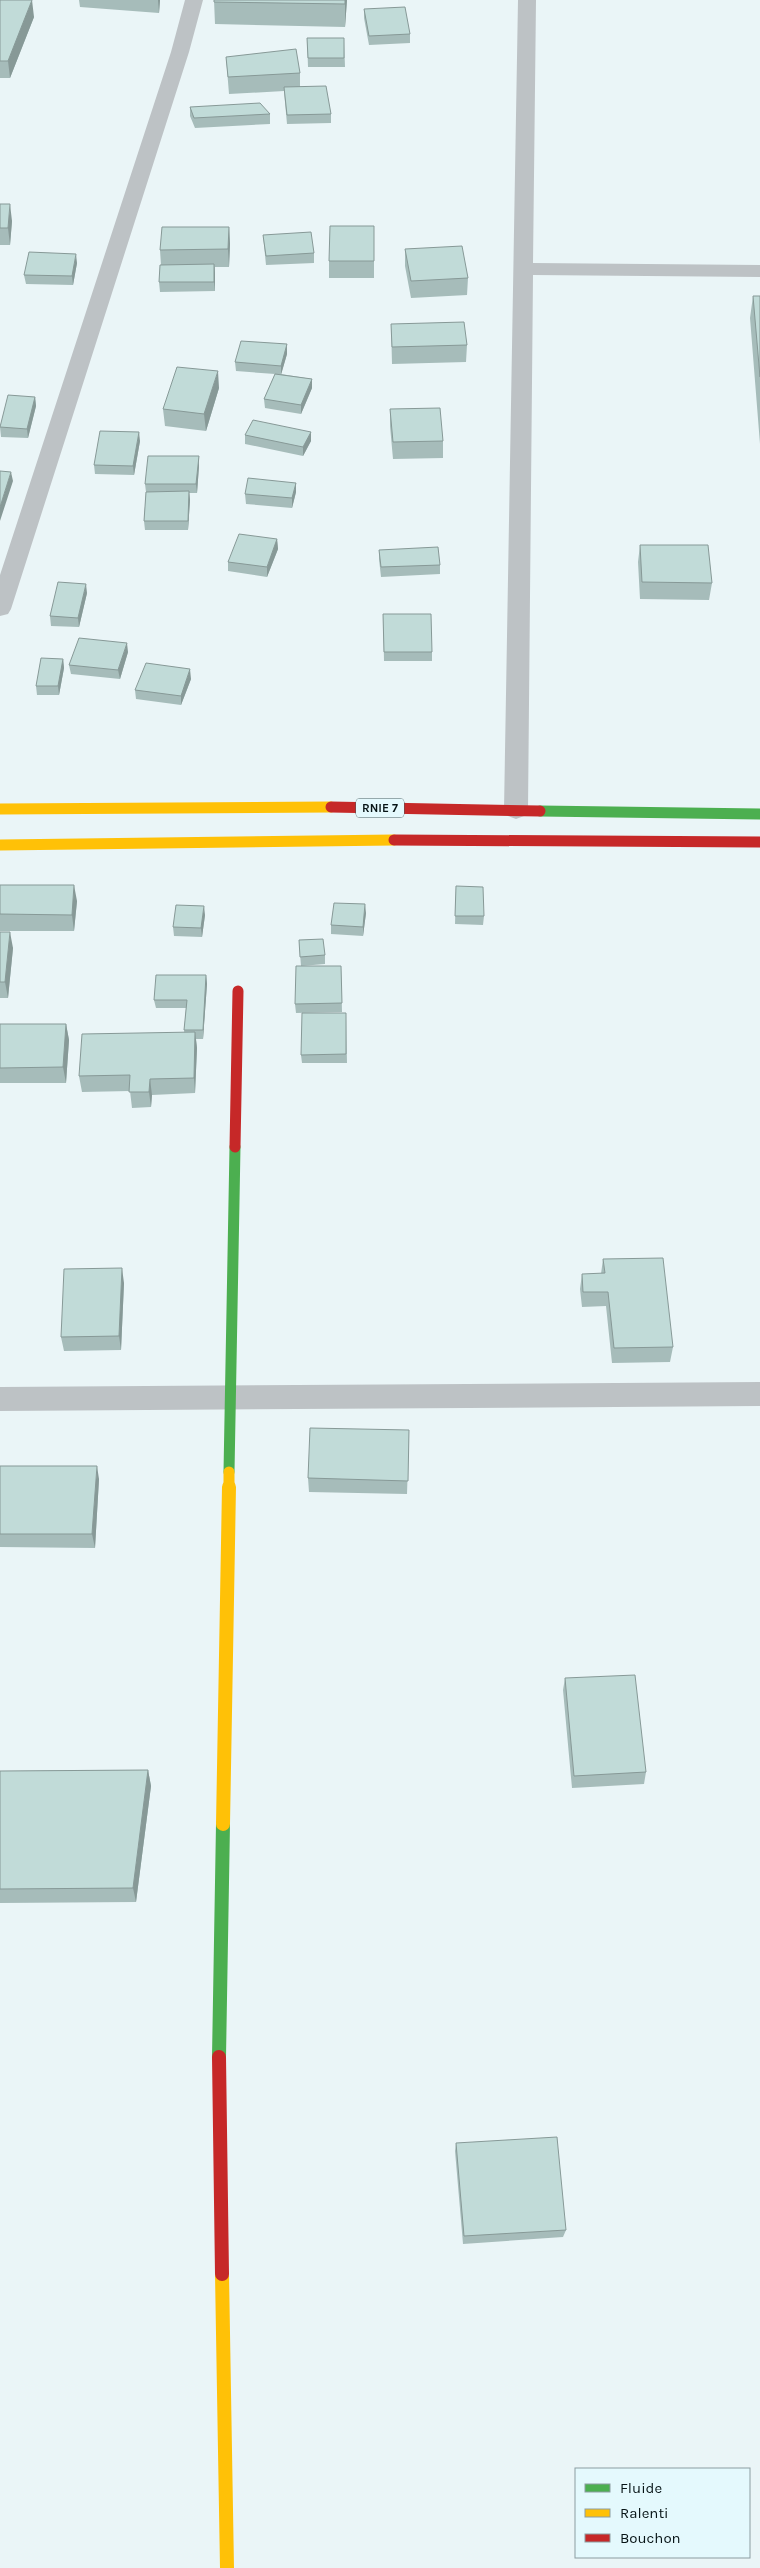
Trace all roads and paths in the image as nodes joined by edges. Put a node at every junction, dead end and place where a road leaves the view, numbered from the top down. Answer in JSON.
{"nodes":[{"id":1,"x":194,"y":0,"type":"edge"},
{"id":2,"x":527,"y":0,"type":"edge"},
{"id":3,"x":524,"y":269,"type":"junction"},
{"id":4,"x":760,"y":271,"type":"edge"},
{"id":5,"x":0,"y":610,"type":"edge"},
{"id":6,"x":0,"y":809,"type":"edge"},
{"id":7,"x":516,"y":810,"type":"junction"},
{"id":8,"x":760,"y":814,"type":"edge"},
{"id":9,"x":760,"y":842,"type":"edge"},
{"id":10,"x":0,"y":845,"type":"edge"},
{"id":11,"x":238,"y":990,"type":"dead end"},
{"id":12,"x":760,"y":1394,"type":"edge"},
{"id":13,"x":230,"y":1398,"type":"junction"},
{"id":14,"x":0,"y":1399,"type":"edge"},
{"id":15,"x":227,"y":2568,"type":"edge"}],
"edges":[{"from":1,"to":5,"type":"street"},
{"from":2,"to":3,"type":"street"},
{"from":3,"to":4,"type":"street"},
{"from":3,"to":7,"type":"street"},
{"from":6,"to":7,"type":"main road","name":"RNIE 7","number":"RNIE 7"},
{"from":7,"to":8,"type":"main road","name":"RNIE 7","number":"RNIE 7"},
{"from":9,"to":10,"type":"main road"},
{"from":11,"to":13,"type":"main road"},
{"from":12,"to":13,"type":"street"},
{"from":13,"to":14,"type":"street"},
{"from":13,"to":15,"type":"main road"}]}
